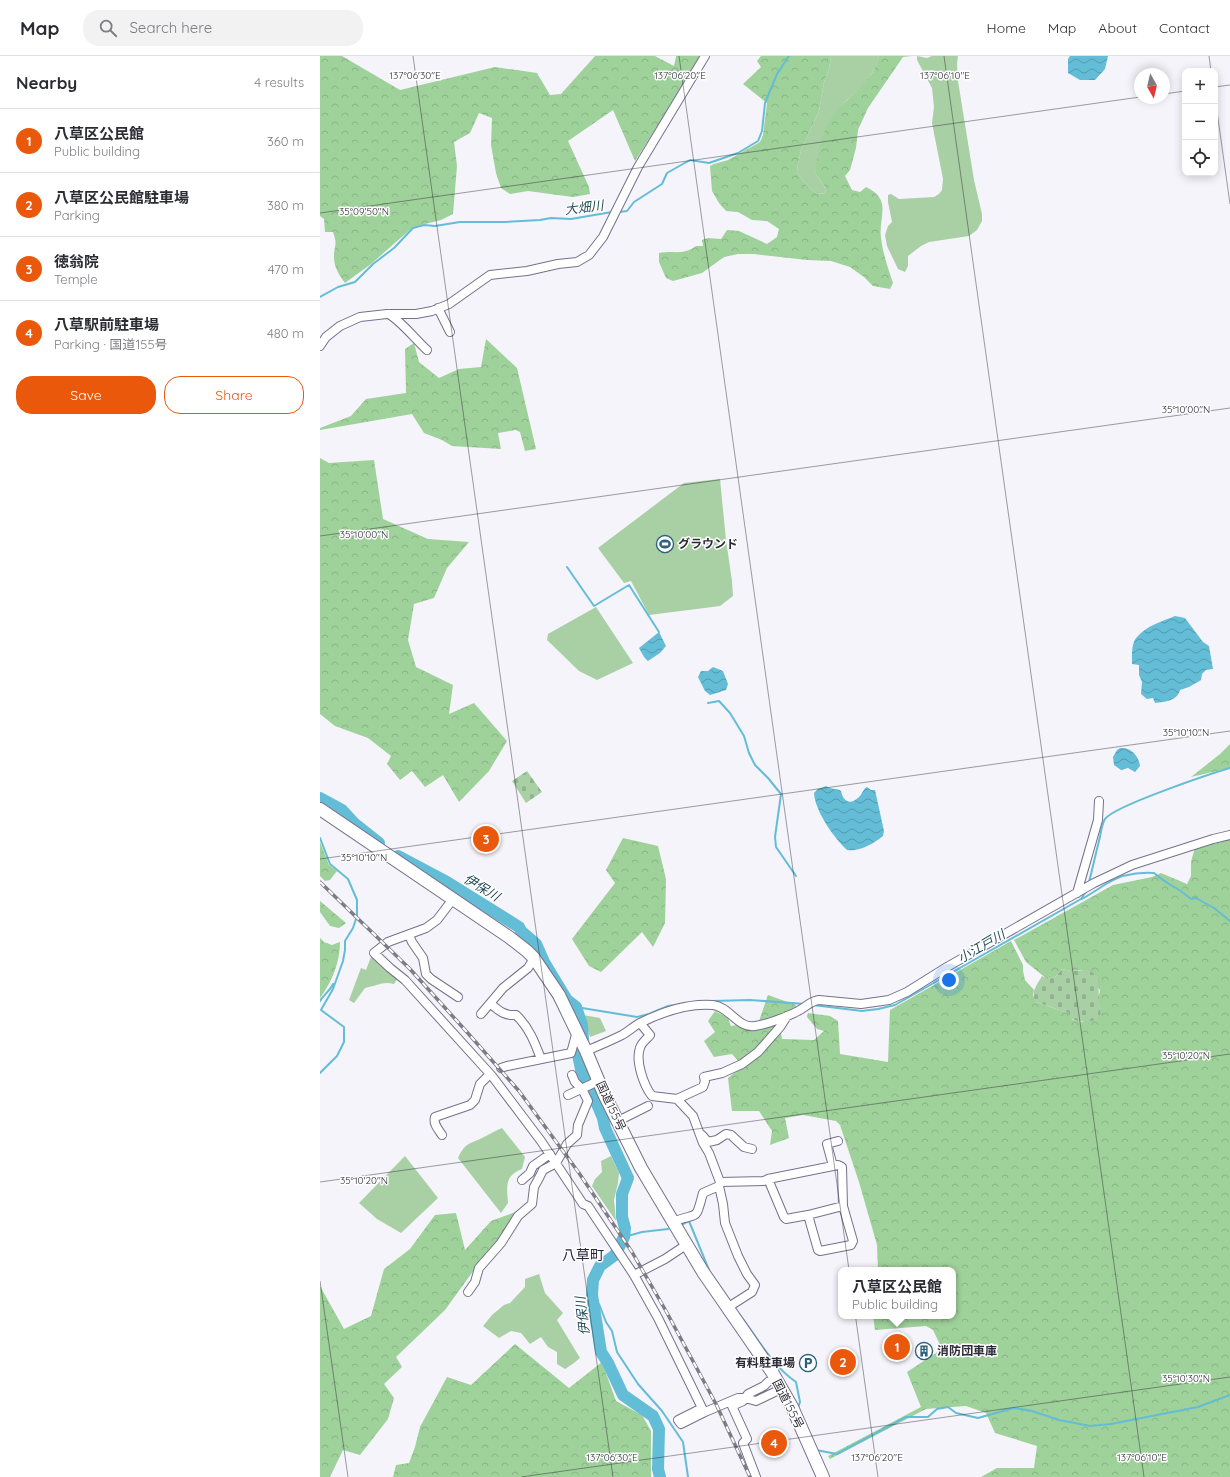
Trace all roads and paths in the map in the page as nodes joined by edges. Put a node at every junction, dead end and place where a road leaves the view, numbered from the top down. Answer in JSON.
{"nodes":[{"id":1,"x":705,"y":56,"type":"edge"},
{"id":2,"x":438,"y":308,"type":"junction"},
{"id":3,"x":388,"y":314,"type":"junction"},
{"id":4,"x":450,"y":332,"type":"dead end"},
{"id":5,"x":320,"y":346,"type":"edge"},
{"id":6,"x":427,"y":350,"type":"dead end"},
{"id":7,"x":1099,"y":801,"type":"dead end"},
{"id":8,"x":320,"y":809,"type":"edge"},
{"id":9,"x":1230,"y":836,"type":"edge"},
{"id":10,"x":1080,"y":892,"type":"junction"},
{"id":11,"x":453,"y":899,"type":"junction"},
{"id":12,"x":409,"y":935,"type":"junction"},
{"id":13,"x":534,"y":958,"type":"junction"},
{"id":14,"x":458,"y":997,"type":"dead end"},
{"id":15,"x":490,"y":1004,"type":"junction"},
{"id":16,"x":481,"y":1014,"type":"dead end"},
{"id":17,"x":787,"y":1016,"type":"junction"},
{"id":18,"x":640,"y":1023,"type":"junction"},
{"id":19,"x":577,"y":1031,"type":"junction"},
{"id":20,"x":586,"y":1051,"type":"junction"},
{"id":21,"x":541,"y":1059,"type":"junction"},
{"id":22,"x":501,"y":1068,"type":"dead end"},
{"id":23,"x":490,"y":1074,"type":"junction"},
{"id":24,"x":572,"y":1075,"type":"dead end"},
{"id":25,"x":589,"y":1085,"type":"junction"},
{"id":26,"x":568,"y":1095,"type":"dead end"},
{"id":27,"x":677,"y":1099,"type":"junction"},
{"id":28,"x":648,"y":1106,"type":"dead end"},
{"id":29,"x":618,"y":1122,"type":"junction"},
{"id":30,"x":700,"y":1132,"type":"junction"},
{"id":31,"x":442,"y":1135,"type":"dead end"},
{"id":32,"x":838,"y":1142,"type":"dead end"},
{"id":33,"x":752,"y":1149,"type":"dead end"},
{"id":34,"x":550,"y":1154,"type":"junction"},
{"id":35,"x":556,"y":1163,"type":"junction"},
{"id":36,"x":833,"y":1166,"type":"junction"},
{"id":37,"x":768,"y":1179,"type":"junction"},
{"id":38,"x":522,"y":1180,"type":"dead end"},
{"id":39,"x":719,"y":1184,"type":"junction"},
{"id":40,"x":843,"y":1206,"type":"junction"},
{"id":41,"x":808,"y":1215,"type":"junction"},
{"id":42,"x":673,"y":1222,"type":"junction"},
{"id":43,"x":686,"y":1245,"type":"junction"},
{"id":44,"x":634,"y":1274,"type":"junction"},
{"id":45,"x":468,"y":1292,"type":"dead end"},
{"id":46,"x":731,"y":1305,"type":"junction"},
{"id":47,"x":768,"y":1382,"type":"dead end"},
{"id":48,"x":781,"y":1388,"type":"junction"},
{"id":49,"x":745,"y":1398,"type":"junction"},
{"id":50,"x":756,"y":1477,"type":"edge"},
{"id":51,"x":822,"y":1477,"type":"edge"}],
"edges":[{"from":1,"to":2,"type":"street"},
{"from":2,"to":3,"type":"street"},
{"from":2,"to":4,"type":"street"},
{"from":3,"to":5,"type":"street"},
{"from":3,"to":6,"type":"street"},
{"from":7,"to":10,"type":"street"},
{"from":8,"to":11,"type":"highway","name":"国道155号"},
{"from":9,"to":10,"type":"street"},
{"from":10,"to":17,"type":"street"},
{"from":11,"to":12,"type":"street"},
{"from":11,"to":13,"type":"highway","name":"国道155号"},
{"from":12,"to":14,"type":"street"},
{"from":12,"to":23,"type":"street"},
{"from":13,"to":15,"type":"street"},
{"from":13,"to":19,"type":"highway","name":"国道155号"},
{"from":15,"to":16,"type":"street"},
{"from":15,"to":21,"type":"street"},
{"from":17,"to":18,"type":"street"},
{"from":17,"to":27,"type":"street"},
{"from":18,"to":20,"type":"street"},
{"from":18,"to":27,"type":"street"},
{"from":19,"to":20,"type":"highway","name":"国道155号"},
{"from":19,"to":21,"type":"street"},
{"from":20,"to":25,"type":"highway","name":"国道155号"},
{"from":21,"to":22,"type":"street"},
{"from":23,"to":31,"type":"street"},
{"from":23,"to":34,"type":"street"},
{"from":24,"to":25,"type":"street"},
{"from":25,"to":26,"type":"street"},
{"from":25,"to":29,"type":"highway","name":"国道155号"},
{"from":25,"to":35,"type":"street"},
{"from":27,"to":30,"type":"street"},
{"from":28,"to":29,"type":"street"},
{"from":29,"to":42,"type":"highway","name":"国道155号"},
{"from":30,"to":33,"type":"street"},
{"from":30,"to":39,"type":"street"},
{"from":32,"to":36,"type":"street"},
{"from":34,"to":35,"type":"street"},
{"from":34,"to":38,"type":"street"},
{"from":35,"to":44,"type":"street"},
{"from":35,"to":45,"type":"street"},
{"from":36,"to":37,"type":"street"},
{"from":36,"to":40,"type":"street"},
{"from":37,"to":39,"type":"street"},
{"from":37,"to":41,"type":"street"},
{"from":39,"to":42,"type":"street"},
{"from":39,"to":46,"type":"street"},
{"from":40,"to":41,"type":"street"},
{"from":40,"to":41,"type":"street"},
{"from":42,"to":43,"type":"highway","name":"国道155号"},
{"from":43,"to":44,"type":"street"},
{"from":43,"to":46,"type":"highway","name":"国道155号"},
{"from":44,"to":49,"type":"street"},
{"from":46,"to":48,"type":"highway","name":"国道155号"},
{"from":47,"to":49,"type":"street"},
{"from":48,"to":49,"type":"street"},
{"from":48,"to":51,"type":"highway","name":"国道155号"},
{"from":49,"to":50,"type":"street"}]}
